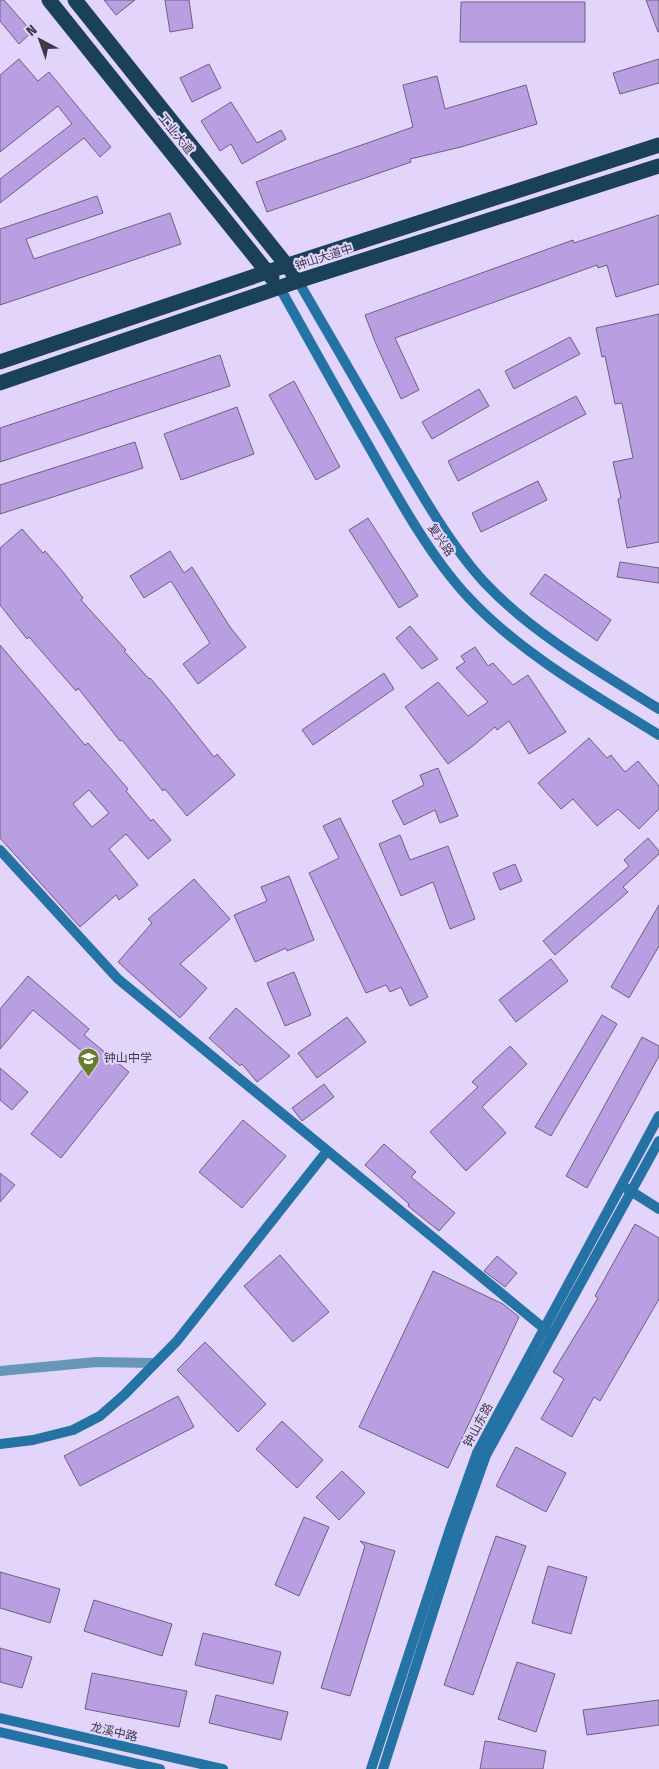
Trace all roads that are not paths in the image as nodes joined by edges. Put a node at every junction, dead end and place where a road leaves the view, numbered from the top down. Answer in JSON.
{"nodes":[{"id":1,"x":49,"y":0,"type":"edge"},
{"id":2,"x":75,"y":0,"type":"edge"},
{"id":3,"x":659,"y":145,"type":"edge"},
{"id":4,"x":659,"y":166,"type":"edge"},
{"id":5,"x":288,"y":265,"type":"junction"},
{"id":6,"x":268,"y":271,"type":"junction"},
{"id":7,"x":298,"y":281,"type":"junction"},
{"id":8,"x":280,"y":288,"type":"junction"},
{"id":9,"x":0,"y":362,"type":"edge"},
{"id":10,"x":0,"y":383,"type":"edge"},
{"id":11,"x":659,"y":709,"type":"edge"},
{"id":12,"x":659,"y":736,"type":"edge"},
{"id":13,"x":0,"y":850,"type":"edge"},
{"id":14,"x":659,"y":1116,"type":"edge"},
{"id":15,"x":659,"y":1141,"type":"edge"},
{"id":16,"x":327,"y":1151,"type":"junction"},
{"id":17,"x":622,"y":1185,"type":"junction"},
{"id":18,"x":631,"y":1191,"type":"junction"},
{"id":19,"x":659,"y":1209,"type":"edge"},
{"id":20,"x":548,"y":1332,"type":"junction"},
{"id":21,"x":155,"y":1363,"type":"junction"},
{"id":22,"x":0,"y":1371,"type":"edge"},
{"id":23,"x":0,"y":1444,"type":"edge"},
{"id":24,"x":0,"y":1718,"type":"edge"},
{"id":25,"x":0,"y":1732,"type":"edge"},
{"id":26,"x":160,"y":1769,"type":"edge"},
{"id":27,"x":223,"y":1769,"type":"edge"},
{"id":28,"x":372,"y":1769,"type":"edge"},
{"id":29,"x":384,"y":1769,"type":"edge"}],
"edges":[{"from":1,"to":6,"type":"highway","name":"工业大道"},
{"from":2,"to":5,"type":"highway","name":"工业大道"},
{"from":3,"to":5,"type":"highway","name":"钟山大道中"},
{"from":4,"to":7,"type":"highway","name":"钟山大道中"},
{"from":5,"to":6,"type":"highway","name":"钟山大道中"},
{"from":5,"to":7,"type":"highway","name":"工业大道"},
{"from":6,"to":8,"type":"highway","name":"工业大道"},
{"from":6,"to":9,"type":"highway","name":"钟山大道中"},
{"from":7,"to":8,"type":"highway","name":"钟山大道中"},
{"from":7,"to":11,"type":"main road","name":"复兴路"},
{"from":8,"to":10,"type":"highway","name":"钟山大道中"},
{"from":8,"to":12,"type":"main road","name":"复兴路"},
{"from":13,"to":16,"type":"main road"},
{"from":14,"to":17,"type":"main road","name":"钟山东路"},
{"from":15,"to":18,"type":"main road","name":"钟山东路"},
{"from":16,"to":20,"type":"main road"},
{"from":16,"to":21,"type":"main road"},
{"from":17,"to":18,"type":"main road"},
{"from":17,"to":20,"type":"main road","name":"钟山东路"},
{"from":18,"to":19,"type":"main road"},
{"from":18,"to":20,"type":"main road","name":"钟山东路"},
{"from":20,"to":28,"type":"main road","name":"钟山东路"},
{"from":20,"to":29,"type":"main road","name":"钟山东路"},
{"from":21,"to":22,"type":"street"},
{"from":21,"to":23,"type":"main road"},
{"from":24,"to":27,"type":"main road","name":"龙溪中路"},
{"from":25,"to":26,"type":"main road","name":"龙溪中路"}]}
